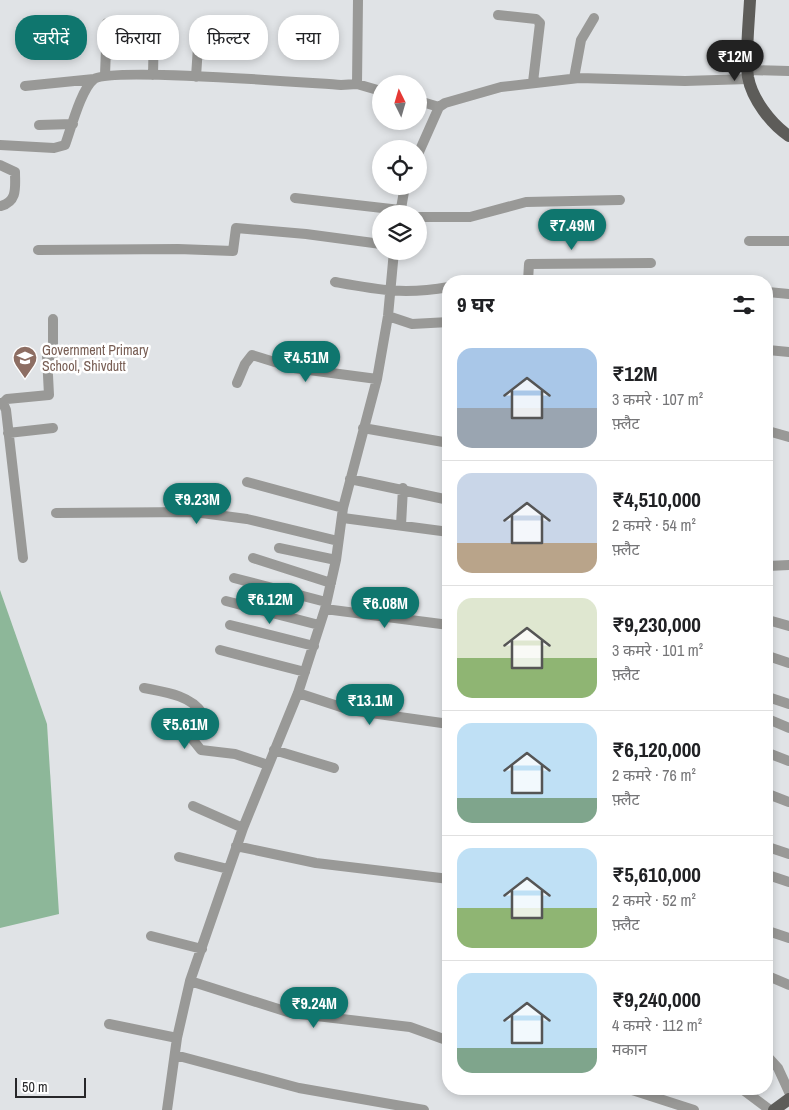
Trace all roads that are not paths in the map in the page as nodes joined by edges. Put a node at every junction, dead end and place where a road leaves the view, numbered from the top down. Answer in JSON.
{"nodes":[{"id":1,"x":358,"y":0,"type":"edge"},
{"id":2,"x":750,"y":0,"type":"edge"},
{"id":3,"x":498,"y":15,"type":"dead end"},
{"id":4,"x":594,"y":18,"type":"dead end"},
{"id":5,"x":106,"y":60,"type":"edge"},
{"id":6,"x":153,"y":60,"type":"edge"},
{"id":7,"x":197,"y":60,"type":"edge"},
{"id":8,"x":789,"y":71,"type":"edge"},
{"id":9,"x":748,"y":74,"type":"junction"},
{"id":10,"x":105,"y":75,"type":"junction"},
{"id":11,"x":153,"y":75,"type":"junction"},
{"id":12,"x":196,"y":77,"type":"junction"},
{"id":13,"x":574,"y":78,"type":"junction"},
{"id":14,"x":94,"y":79,"type":"junction"},
{"id":15,"x":533,"y":82,"type":"junction"},
{"id":16,"x":357,"y":84,"type":"junction"},
{"id":17,"x":25,"y":86,"type":"dead end"},
{"id":18,"x":372,"y":88,"type":"edge"},
{"id":19,"x":428,"y":104,"type":"edge"},
{"id":20,"x":439,"y":107,"type":"junction"},
{"id":21,"x":73,"y":124,"type":"junction"},
{"id":22,"x":38,"y":125,"type":"dead end"},
{"id":23,"x":789,"y":136,"type":"edge"},
{"id":24,"x":424,"y":140,"type":"edge"},
{"id":25,"x":0,"y":145,"type":"edge"},
{"id":26,"x":0,"y":153,"type":"edge"},
{"id":27,"x":0,"y":165,"type":"edge"},
{"id":28,"x":294,"y":198,"type":"dead end"},
{"id":29,"x":620,"y":200,"type":"dead end"},
{"id":30,"x":0,"y":205,"type":"edge"},
{"id":31,"x":372,"y":208,"type":"edge"},
{"id":32,"x":427,"y":217,"type":"edge"},
{"id":33,"x":749,"y":241,"type":"dead end"},
{"id":34,"x":789,"y":241,"type":"edge"},
{"id":35,"x":372,"y":243,"type":"edge"},
{"id":36,"x":38,"y":250,"type":"dead end"},
{"id":37,"x":393,"y":260,"type":"edge"},
{"id":38,"x":651,"y":263,"type":"dead end"},
{"id":39,"x":528,"y":275,"type":"edge"},
{"id":40,"x":335,"y":282,"type":"dead end"},
{"id":41,"x":442,"y":289,"type":"edge"},
{"id":42,"x":389,"y":292,"type":"junction"},
{"id":43,"x":773,"y":292,"type":"edge"},
{"id":44,"x":789,"y":294,"type":"edge"},
{"id":45,"x":388,"y":316,"type":"junction"},
{"id":46,"x":53,"y":319,"type":"dead end"},
{"id":47,"x":442,"y":322,"type":"edge"},
{"id":48,"x":773,"y":350,"type":"edge"},
{"id":49,"x":789,"y":352,"type":"edge"},
{"id":50,"x":377,"y":379,"type":"junction"},
{"id":51,"x":237,"y":383,"type":"dead end"},
{"id":52,"x":2,"y":403,"type":"edge"},
{"id":53,"x":53,"y":428,"type":"dead end"},
{"id":54,"x":363,"y":428,"type":"junction"},
{"id":55,"x":773,"y":432,"type":"edge"},
{"id":56,"x":8,"y":433,"type":"junction"},
{"id":57,"x":789,"y":437,"type":"edge"},
{"id":58,"x":442,"y":442,"type":"edge"},
{"id":59,"x":350,"y":478,"type":"junction"},
{"id":60,"x":247,"y":482,"type":"dead end"},
{"id":61,"x":403,"y":488,"type":"junction"},
{"id":62,"x":442,"y":498,"type":"edge"},
{"id":63,"x":56,"y":513,"type":"dead end"},
{"id":64,"x":343,"y":513,"type":"junction"},
{"id":65,"x":401,"y":525,"type":"junction"},
{"id":66,"x":442,"y":531,"type":"edge"},
{"id":67,"x":338,"y":541,"type":"junction"},
{"id":68,"x":279,"y":548,"type":"dead end"},
{"id":69,"x":23,"y":558,"type":"dead end"},
{"id":70,"x":253,"y":558,"type":"dead end"},
{"id":71,"x":336,"y":560,"type":"junction"},
{"id":72,"x":789,"y":565,"type":"edge"},
{"id":73,"x":773,"y":566,"type":"edge"},
{"id":74,"x":234,"y":578,"type":"dead end"},
{"id":75,"x":331,"y":583,"type":"junction"},
{"id":76,"x":226,"y":601,"type":"dead end"},
{"id":77,"x":326,"y":605,"type":"junction"},
{"id":78,"x":773,"y":621,"type":"edge"},
{"id":79,"x":319,"y":624,"type":"junction"},
{"id":80,"x":442,"y":624,"type":"edge"},
{"id":81,"x":230,"y":625,"type":"dead end"},
{"id":82,"x":789,"y":626,"type":"edge"},
{"id":83,"x":314,"y":646,"type":"junction"},
{"id":84,"x":220,"y":650,"type":"dead end"},
{"id":85,"x":773,"y":658,"type":"edge"},
{"id":86,"x":789,"y":663,"type":"edge"},
{"id":87,"x":305,"y":672,"type":"junction"},
{"id":88,"x":144,"y":688,"type":"dead end"},
{"id":89,"x":298,"y":693,"type":"junction"},
{"id":90,"x":773,"y":699,"type":"edge"},
{"id":91,"x":789,"y":704,"type":"edge"},
{"id":92,"x":773,"y":721,"type":"edge"},
{"id":93,"x":442,"y":723,"type":"edge"},
{"id":94,"x":789,"y":728,"type":"edge"},
{"id":95,"x":274,"y":750,"type":"junction"},
{"id":96,"x":773,"y":755,"type":"edge"},
{"id":97,"x":789,"y":761,"type":"edge"},
{"id":98,"x":268,"y":765,"type":"junction"},
{"id":99,"x":334,"y":768,"type":"dead end"},
{"id":100,"x":773,"y":796,"type":"edge"},
{"id":101,"x":789,"y":802,"type":"edge"},
{"id":102,"x":194,"y":806,"type":"dead end"},
{"id":103,"x":243,"y":828,"type":"junction"},
{"id":104,"x":236,"y":846,"type":"junction"},
{"id":105,"x":773,"y":849,"type":"edge"},
{"id":106,"x":789,"y":854,"type":"edge"},
{"id":107,"x":179,"y":857,"type":"dead end"},
{"id":108,"x":228,"y":868,"type":"junction"},
{"id":109,"x":773,"y":876,"type":"edge"},
{"id":110,"x":442,"y":878,"type":"edge"},
{"id":111,"x":789,"y":882,"type":"edge"},
{"id":112,"x":773,"y":932,"type":"edge"},
{"id":113,"x":151,"y":936,"type":"dead end"},
{"id":114,"x":789,"y":938,"type":"edge"},
{"id":115,"x":202,"y":949,"type":"junction"},
{"id":116,"x":773,"y":978,"type":"edge"},
{"id":117,"x":190,"y":981,"type":"junction"},
{"id":118,"x":789,"y":984,"type":"edge"},
{"id":119,"x":110,"y":1024,"type":"dead end"},
{"id":120,"x":176,"y":1038,"type":"junction"},
{"id":121,"x":442,"y":1038,"type":"edge"},
{"id":122,"x":175,"y":1055,"type":"junction"},
{"id":123,"x":773,"y":1062,"type":"edge"},
{"id":124,"x":789,"y":1092,"type":"edge"},
{"id":125,"x":648,"y":1095,"type":"edge"},
{"id":126,"x":751,"y":1095,"type":"edge"},
{"id":127,"x":789,"y":1099,"type":"edge"},
{"id":128,"x":166,"y":1110,"type":"edge"},
{"id":129,"x":424,"y":1110,"type":"edge"},
{"id":130,"x":694,"y":1110,"type":"edge"},
{"id":131,"x":772,"y":1110,"type":"edge"}],
"edges":[{"from":1,"to":16,"type":"street"},
{"from":2,"to":9,"type":"main road"},
{"from":3,"to":15,"type":"street"},
{"from":4,"to":13,"type":"street"},
{"from":5,"to":10,"type":"street"},
{"from":6,"to":11,"type":"street"},
{"from":7,"to":12,"type":"street"},
{"from":8,"to":9,"type":"street"},
{"from":9,"to":13,"type":"street"},
{"from":9,"to":23,"type":"main road"},
{"from":10,"to":11,"type":"street"},
{"from":10,"to":14,"type":"street"},
{"from":11,"to":12,"type":"street"},
{"from":12,"to":16,"type":"street"},
{"from":13,"to":15,"type":"street"},
{"from":14,"to":17,"type":"street"},
{"from":14,"to":21,"type":"street"},
{"from":15,"to":20,"type":"street"},
{"from":16,"to":18,"type":"street"},
{"from":19,"to":20,"type":"street"},
{"from":20,"to":24,"type":"street"},
{"from":21,"to":22,"type":"street"},
{"from":21,"to":25,"type":"street"},
{"from":25,"to":26,"type":"street"},
{"from":27,"to":30,"type":"street"},
{"from":28,"to":31,"type":"street"},
{"from":29,"to":32,"type":"street"},
{"from":33,"to":34,"type":"street"},
{"from":35,"to":36,"type":"street"},
{"from":37,"to":42,"type":"street"},
{"from":38,"to":39,"type":"street"},
{"from":40,"to":42,"type":"street"},
{"from":41,"to":42,"type":"street"},
{"from":42,"to":45,"type":"street"},
{"from":43,"to":44,"type":"street"},
{"from":45,"to":47,"type":"street"},
{"from":45,"to":50,"type":"street"},
{"from":46,"to":52,"type":"street"},
{"from":48,"to":49,"type":"street"},
{"from":50,"to":51,"type":"street"},
{"from":50,"to":54,"type":"street"},
{"from":52,"to":56,"type":"street"},
{"from":53,"to":56,"type":"street"},
{"from":54,"to":58,"type":"street"},
{"from":54,"to":59,"type":"street"},
{"from":55,"to":57,"type":"street"},
{"from":56,"to":69,"type":"street"},
{"from":59,"to":61,"type":"street"},
{"from":59,"to":64,"type":"street"},
{"from":60,"to":64,"type":"street"},
{"from":61,"to":62,"type":"street"},
{"from":61,"to":65,"type":"street"},
{"from":63,"to":67,"type":"street"},
{"from":64,"to":65,"type":"street"},
{"from":64,"to":67,"type":"street"},
{"from":65,"to":66,"type":"street"},
{"from":67,"to":71,"type":"street"},
{"from":68,"to":71,"type":"street"},
{"from":70,"to":75,"type":"street"},
{"from":71,"to":75,"type":"street"},
{"from":72,"to":73,"type":"street"},
{"from":74,"to":77,"type":"street"},
{"from":75,"to":77,"type":"street"},
{"from":76,"to":79,"type":"street"},
{"from":77,"to":79,"type":"street"},
{"from":77,"to":80,"type":"street"},
{"from":78,"to":82,"type":"street"},
{"from":79,"to":83,"type":"street"},
{"from":81,"to":83,"type":"street"},
{"from":83,"to":87,"type":"street"},
{"from":84,"to":87,"type":"street"},
{"from":85,"to":86,"type":"street"},
{"from":87,"to":89,"type":"street"},
{"from":88,"to":98,"type":"street"},
{"from":89,"to":93,"type":"street"},
{"from":89,"to":95,"type":"street"},
{"from":90,"to":91,"type":"street"},
{"from":92,"to":94,"type":"street"},
{"from":95,"to":98,"type":"street"},
{"from":95,"to":99,"type":"street"},
{"from":96,"to":97,"type":"street"},
{"from":98,"to":103,"type":"street"},
{"from":100,"to":101,"type":"street"},
{"from":102,"to":103,"type":"street"},
{"from":103,"to":104,"type":"street"},
{"from":104,"to":108,"type":"street"},
{"from":104,"to":110,"type":"street"},
{"from":105,"to":106,"type":"street"},
{"from":107,"to":108,"type":"street"},
{"from":108,"to":115,"type":"street"},
{"from":109,"to":111,"type":"street"},
{"from":112,"to":114,"type":"street"},
{"from":113,"to":115,"type":"street"},
{"from":115,"to":117,"type":"street"},
{"from":116,"to":118,"type":"street"},
{"from":117,"to":120,"type":"street"},
{"from":117,"to":121,"type":"street"},
{"from":119,"to":120,"type":"street"},
{"from":120,"to":122,"type":"street"},
{"from":122,"to":128,"type":"street"},
{"from":122,"to":129,"type":"street"},
{"from":123,"to":124,"type":"street"},
{"from":125,"to":130,"type":"street"},
{"from":126,"to":131,"type":"street"},
{"from":127,"to":131,"type":"main road"}]}
